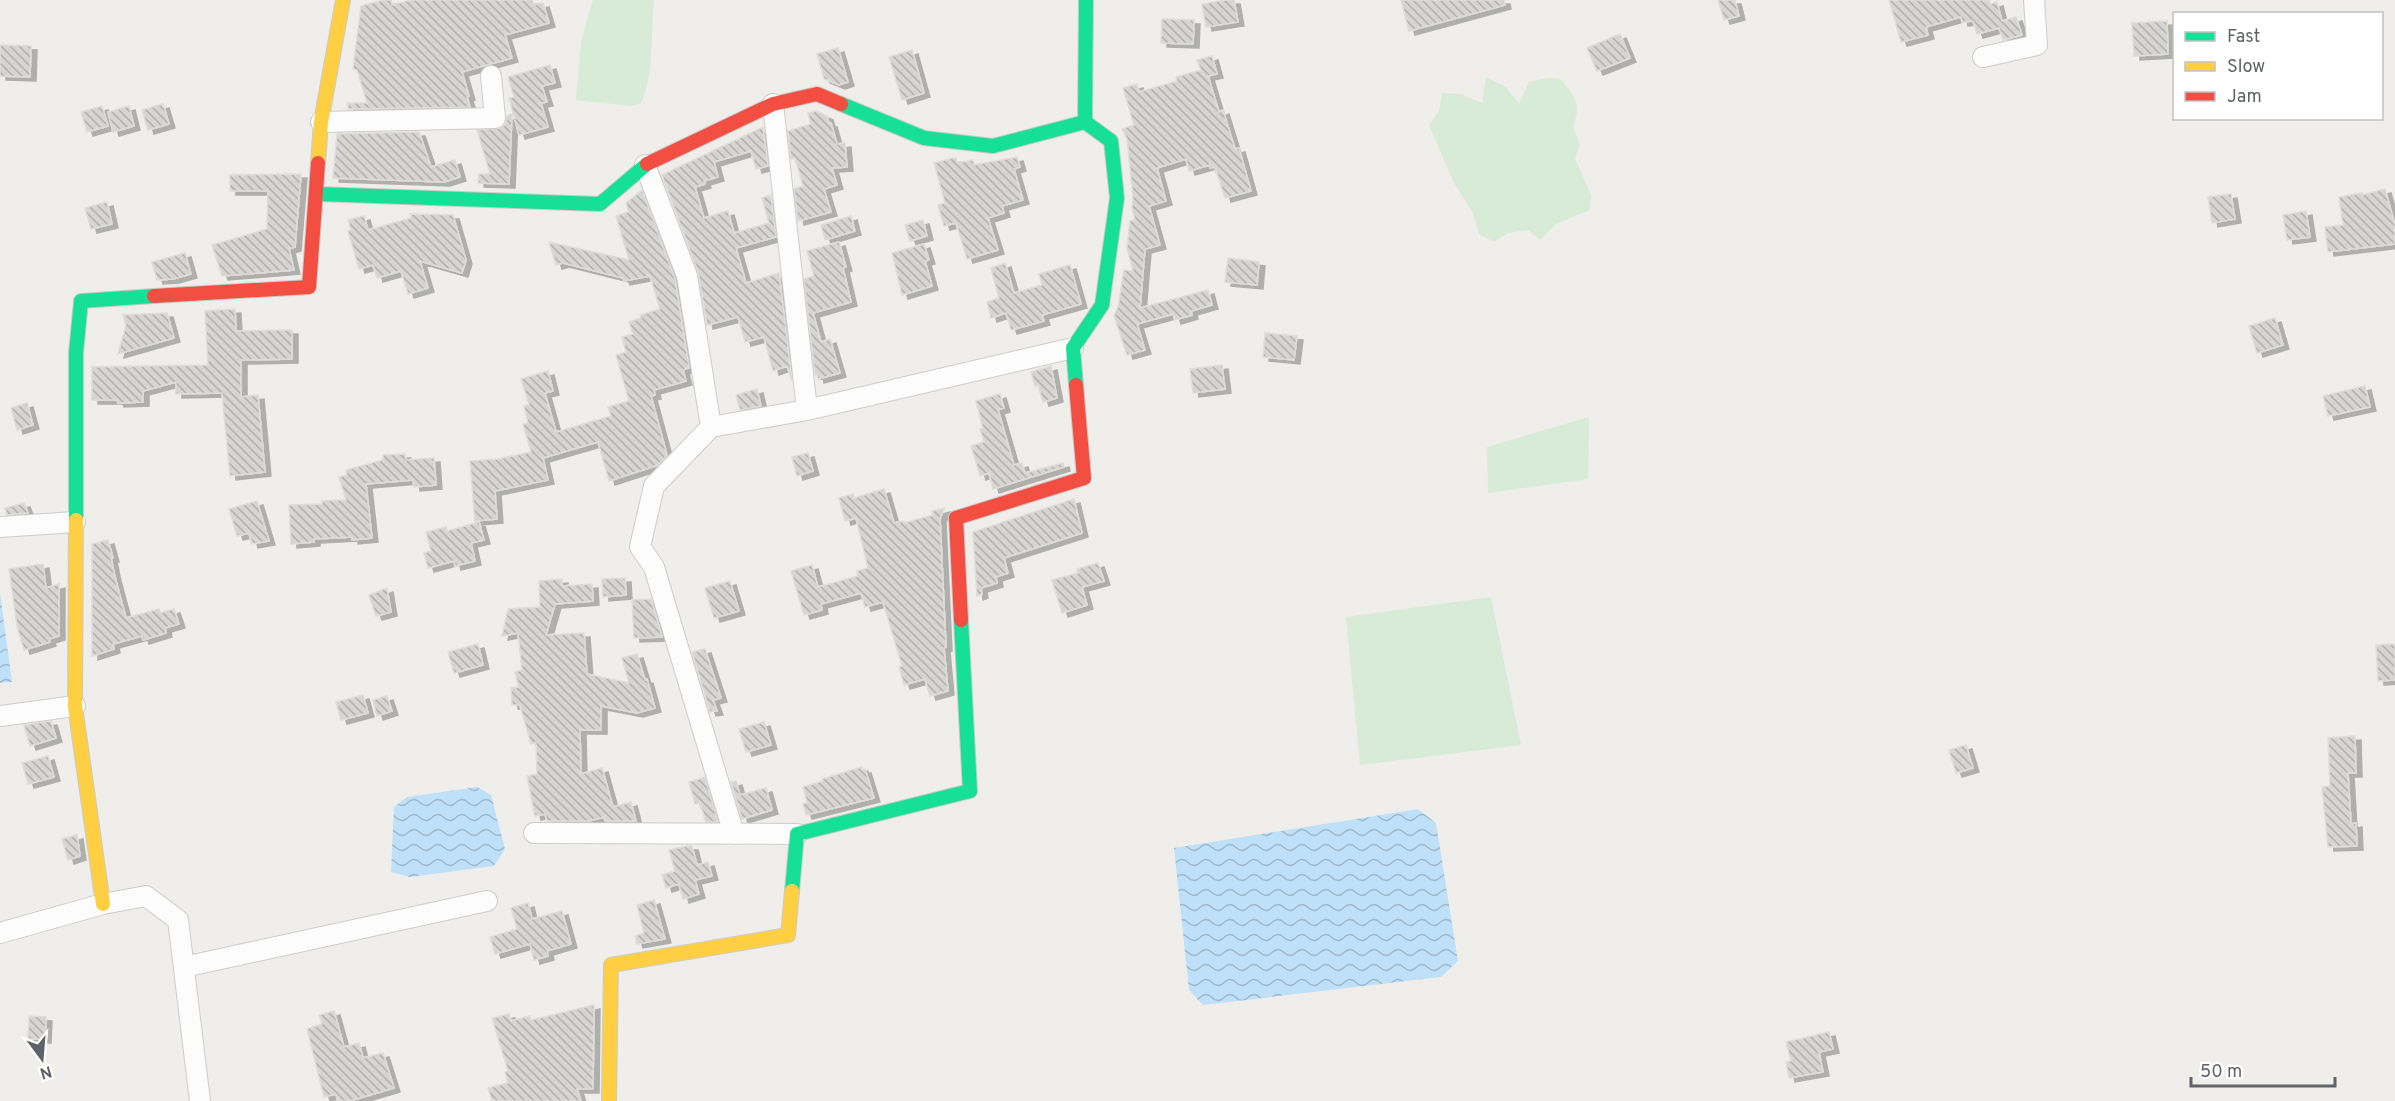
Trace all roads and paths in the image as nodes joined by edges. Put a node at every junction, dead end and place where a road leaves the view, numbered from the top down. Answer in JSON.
{"nodes":[{"id":1,"x":343,"y":0,"type":"edge"},
{"id":2,"x":1086,"y":0,"type":"edge"},
{"id":3,"x":2034,"y":0,"type":"edge"},
{"id":4,"x":1983,"y":57,"type":"dead end"},
{"id":5,"x":490,"y":75,"type":"dead end"},
{"id":6,"x":773,"y":104,"type":"junction"},
{"id":7,"x":321,"y":122,"type":"junction"},
{"id":8,"x":1085,"y":122,"type":"junction"},
{"id":9,"x":645,"y":165,"type":"junction"},
{"id":10,"x":317,"y":194,"type":"junction"},
{"id":11,"x":1072,"y":348,"type":"junction"},
{"id":12,"x":807,"y":410,"type":"junction"},
{"id":13,"x":711,"y":427,"type":"junction"},
{"id":14,"x":75,"y":522,"type":"junction"},
{"id":15,"x":0,"y":527,"type":"edge"},
{"id":16,"x":75,"y":706,"type":"junction"},
{"id":17,"x":0,"y":716,"type":"edge"},
{"id":18,"x":534,"y":833,"type":"dead end"},
{"id":19,"x":734,"y":834,"type":"junction"},
{"id":20,"x":797,"y":834,"type":"junction"},
{"id":21,"x":487,"y":901,"type":"dead end"},
{"id":22,"x":103,"y":904,"type":"junction"},
{"id":23,"x":0,"y":933,"type":"edge"},
{"id":24,"x":184,"y":967,"type":"junction"},
{"id":25,"x":200,"y":1101,"type":"edge"},
{"id":26,"x":609,"y":1101,"type":"edge"}],
"edges":[{"from":1,"to":7,"type":"street"},
{"from":2,"to":8,"type":"street"},
{"from":3,"to":4,"type":"street"},
{"from":5,"to":7,"type":"street"},
{"from":6,"to":8,"type":"street"},
{"from":6,"to":9,"type":"street"},
{"from":6,"to":12,"type":"street"},
{"from":7,"to":10,"type":"street"},
{"from":8,"to":11,"type":"street"},
{"from":9,"to":10,"type":"street"},
{"from":9,"to":13,"type":"street"},
{"from":10,"to":14,"type":"street"},
{"from":11,"to":12,"type":"street"},
{"from":11,"to":20,"type":"street"},
{"from":12,"to":13,"type":"street"},
{"from":13,"to":19,"type":"street"},
{"from":14,"to":15,"type":"street"},
{"from":14,"to":16,"type":"street"},
{"from":16,"to":17,"type":"street"},
{"from":16,"to":22,"type":"street"},
{"from":18,"to":19,"type":"street"},
{"from":19,"to":20,"type":"street"},
{"from":20,"to":26,"type":"street"},
{"from":21,"to":24,"type":"street"},
{"from":22,"to":23,"type":"street"},
{"from":22,"to":24,"type":"street"},
{"from":24,"to":25,"type":"street"}]}
